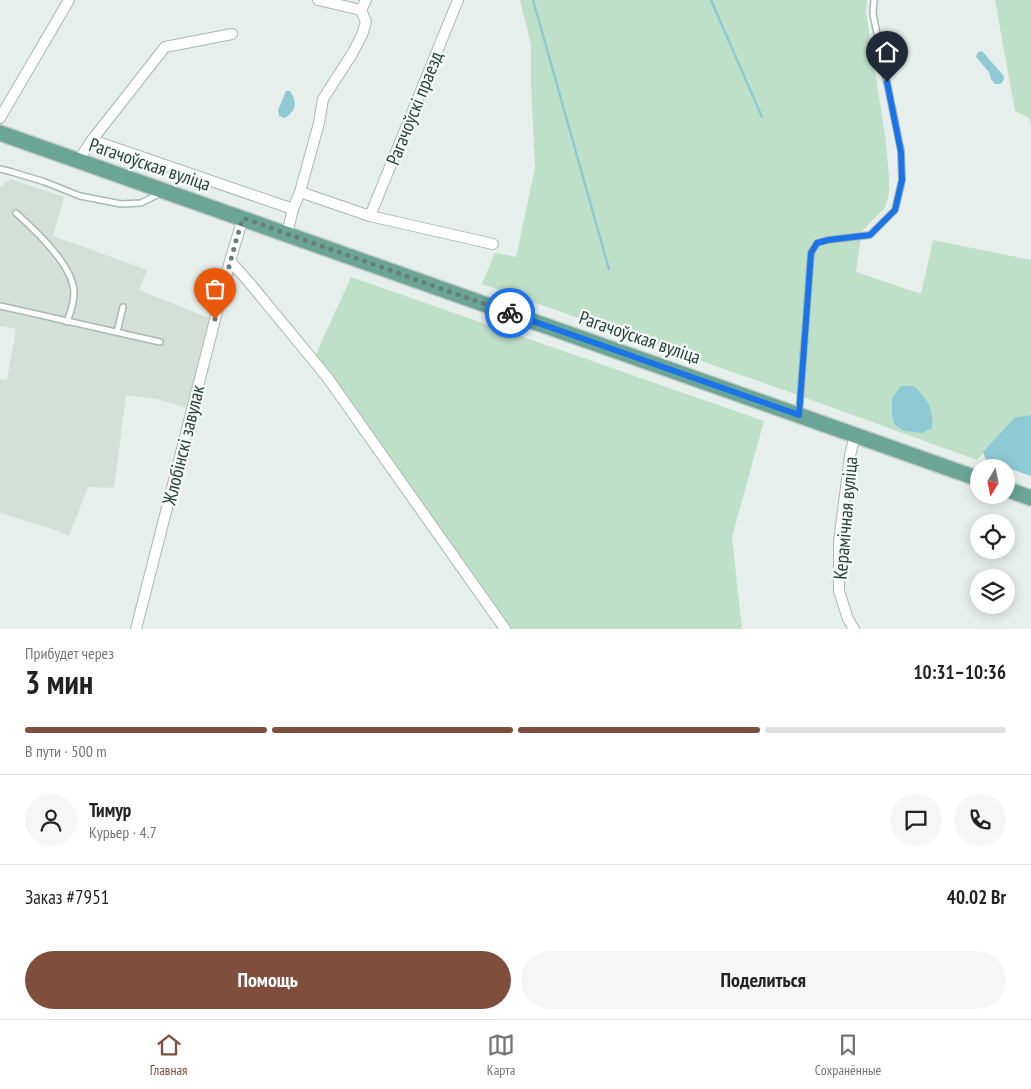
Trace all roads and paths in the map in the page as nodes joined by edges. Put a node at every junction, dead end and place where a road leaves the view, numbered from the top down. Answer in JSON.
{"nodes":[{"id":1,"x":69,"y":0,"type":"edge"},
{"id":2,"x":318,"y":0,"type":"edge"},
{"id":3,"x":366,"y":0,"type":"edge"},
{"id":4,"x":458,"y":0,"type":"edge"},
{"id":5,"x":874,"y":0,"type":"edge"},
{"id":6,"x":361,"y":10,"type":"junction"},
{"id":7,"x":232,"y":34,"type":"dead end"},
{"id":8,"x":0,"y":118,"type":"edge"},
{"id":9,"x":0,"y":133,"type":"edge"},
{"id":10,"x":92,"y":140,"type":"junction"},
{"id":11,"x":78,"y":161,"type":"junction"},
{"id":12,"x":0,"y":170,"type":"edge"},
{"id":13,"x":166,"y":191,"type":"junction"},
{"id":14,"x":300,"y":192,"type":"junction"},
{"id":15,"x":293,"y":209,"type":"junction"},
{"id":16,"x":16,"y":213,"type":"dead end"},
{"id":17,"x":370,"y":216,"type":"junction"},
{"id":18,"x":243,"y":218,"type":"junction"},
{"id":19,"x":287,"y":234,"type":"junction"},
{"id":20,"x":493,"y":244,"type":"dead end"},
{"id":21,"x":230,"y":261,"type":"junction"},
{"id":22,"x":0,"y":306,"type":"edge"},
{"id":23,"x":122,"y":308,"type":"dead end"},
{"id":24,"x":68,"y":322,"type":"junction"},
{"id":25,"x":117,"y":332,"type":"junction"},
{"id":26,"x":160,"y":342,"type":"dead end"},
{"id":27,"x":799,"y":415,"type":"junction"},
{"id":28,"x":855,"y":434,"type":"junction"},
{"id":29,"x":970,"y":476,"type":"edge"},
{"id":30,"x":1015,"y":492,"type":"edge"},
{"id":31,"x":1031,"y":498,"type":"edge"},
{"id":32,"x":136,"y":629,"type":"edge"},
{"id":33,"x":505,"y":629,"type":"edge"},
{"id":34,"x":854,"y":629,"type":"edge"}],
"edges":[{"from":1,"to":8,"type":"street"},
{"from":2,"to":6,"type":"street"},
{"from":3,"to":6,"type":"street"},
{"from":4,"to":17,"type":"street","name":"Рагачоўскі праезд"},
{"from":5,"to":27,"type":"lane"},
{"from":6,"to":14,"type":"street"},
{"from":7,"to":10,"type":"street"},
{"from":9,"to":11,"type":"main road","name":"Рагачоўская вуліца"},
{"from":10,"to":11,"type":"street"},
{"from":10,"to":15,"type":"street"},
{"from":11,"to":13,"type":"main road","name":"Рагачоўская вуліца"},
{"from":12,"to":13,"type":"lane"},
{"from":13,"to":18,"type":"main road","name":"Рагачоўская вуліца"},
{"from":14,"to":15,"type":"street"},
{"from":14,"to":17,"type":"street"},
{"from":15,"to":19,"type":"street"},
{"from":16,"to":24,"type":"lane"},
{"from":17,"to":20,"type":"street"},
{"from":18,"to":19,"type":"main road","name":"Рагачоўская вуліца"},
{"from":18,"to":21,"type":"street","name":"Жлобінскі завулак"},
{"from":19,"to":27,"type":"main road","name":"Рагачоўская вуліца"},
{"from":21,"to":32,"type":"street","name":"Жлобінскі завулак"},
{"from":21,"to":33,"type":"street"},
{"from":22,"to":24,"type":"lane"},
{"from":23,"to":25,"type":"lane"},
{"from":24,"to":25,"type":"lane"},
{"from":25,"to":26,"type":"lane"},
{"from":27,"to":28,"type":"main road","name":"Рагачоўская вуліца"},
{"from":28,"to":29,"type":"main road","name":"Рагачоўская вуліца"},
{"from":28,"to":34,"type":"street","name":"Керамічная вуліца"},
{"from":30,"to":31,"type":"main road"}]}
